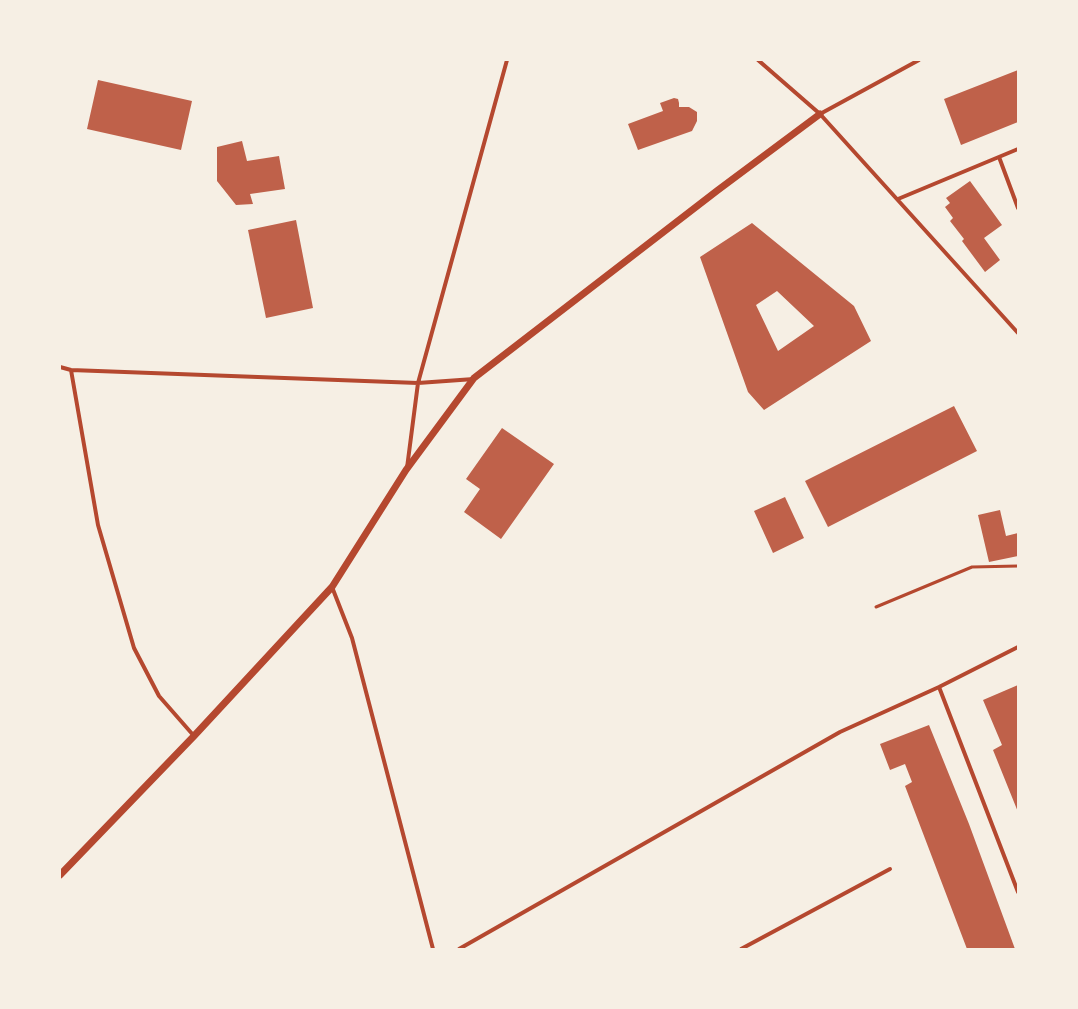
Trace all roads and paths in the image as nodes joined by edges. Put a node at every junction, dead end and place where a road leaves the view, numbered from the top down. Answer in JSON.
{"nodes":[{"id":1,"x":507,"y":60,"type":"edge"},
{"id":2,"x":758,"y":60,"type":"edge"},
{"id":3,"x":919,"y":60,"type":"edge"},
{"id":4,"x":820,"y":114,"type":"junction"},
{"id":5,"x":1018,"y":149,"type":"edge"},
{"id":6,"x":999,"y":157,"type":"junction"},
{"id":7,"x":898,"y":199,"type":"junction"},
{"id":8,"x":1018,"y":208,"type":"edge"},
{"id":9,"x":1018,"y":333,"type":"edge"},
{"id":10,"x":60,"y":367,"type":"edge"},
{"id":11,"x":71,"y":370,"type":"junction"},
{"id":12,"x":474,"y":378,"type":"junction"},
{"id":13,"x":418,"y":384,"type":"junction"},
{"id":14,"x":406,"y":470,"type":"junction"},
{"id":15,"x":1018,"y":566,"type":"edge"},
{"id":16,"x":332,"y":587,"type":"junction"},
{"id":17,"x":876,"y":607,"type":"dead end"},
{"id":18,"x":1018,"y":646,"type":"edge"},
{"id":19,"x":939,"y":687,"type":"junction"},
{"id":20,"x":194,"y":736,"type":"junction"},
{"id":21,"x":890,"y":869,"type":"dead end"},
{"id":22,"x":60,"y":875,"type":"edge"},
{"id":23,"x":1018,"y":892,"type":"edge"},
{"id":24,"x":433,"y":949,"type":"edge"},
{"id":25,"x":459,"y":949,"type":"edge"},
{"id":26,"x":741,"y":949,"type":"edge"}],
"edges":[{"from":1,"to":13,"type":"street"},
{"from":2,"to":4,"type":"street"},
{"from":3,"to":4,"type":"street"},
{"from":4,"to":7,"type":"street"},
{"from":4,"to":12,"type":"street"},
{"from":5,"to":6,"type":"street"},
{"from":6,"to":7,"type":"street"},
{"from":6,"to":8,"type":"street"},
{"from":7,"to":9,"type":"street"},
{"from":10,"to":11,"type":"street"},
{"from":11,"to":13,"type":"street"},
{"from":11,"to":20,"type":"street"},
{"from":12,"to":13,"type":"street"},
{"from":12,"to":14,"type":"street"},
{"from":13,"to":14,"type":"street"},
{"from":14,"to":16,"type":"street"},
{"from":15,"to":17,"type":"lane"},
{"from":16,"to":20,"type":"street"},
{"from":16,"to":24,"type":"street"},
{"from":18,"to":19,"type":"street"},
{"from":19,"to":23,"type":"street"},
{"from":19,"to":25,"type":"street"},
{"from":20,"to":22,"type":"street"},
{"from":21,"to":26,"type":"street"}]}
